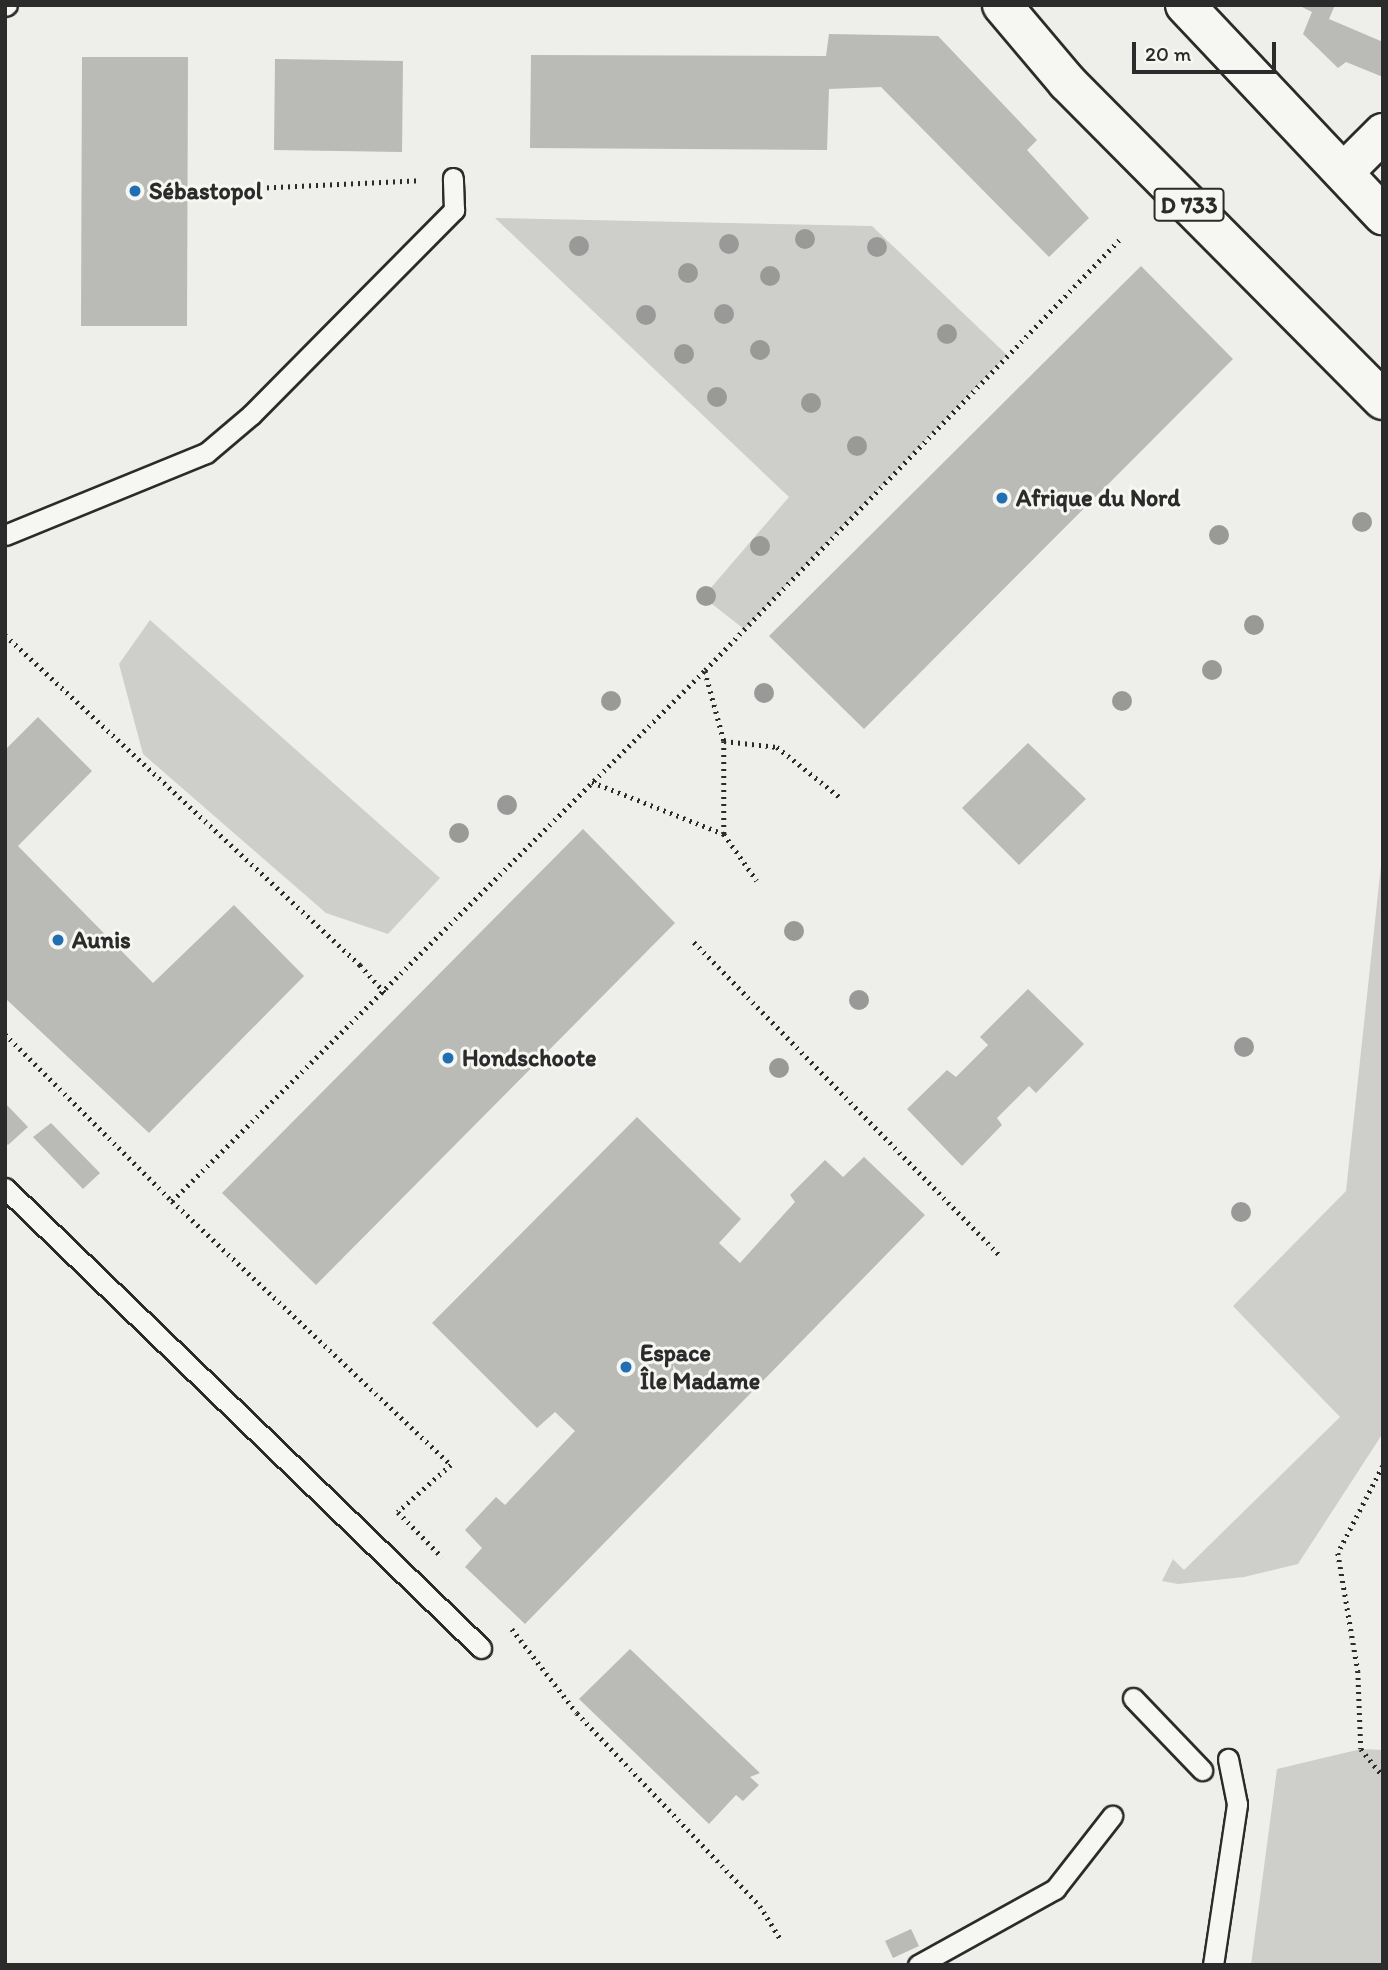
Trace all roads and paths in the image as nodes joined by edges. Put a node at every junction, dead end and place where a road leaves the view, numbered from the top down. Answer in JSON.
{"nodes":[{"id":1,"x":1002,"y":5,"type":"edge"},
{"id":2,"x":1185,"y":5,"type":"edge"},
{"id":3,"x":1383,"y":133,"type":"edge"},
{"id":4,"x":1344,"y":172,"type":"junction"},
{"id":5,"x":453,"y":178,"type":"joint"},
{"id":6,"x":211,"y":190,"type":"dead end"},
{"id":7,"x":1383,"y":215,"type":"edge"},
{"id":8,"x":1121,"y":237,"type":"dead end"},
{"id":9,"x":1383,"y":400,"type":"edge"},
{"id":10,"x":5,"y":535,"type":"edge"},
{"id":11,"x":5,"y":635,"type":"edge"},
{"id":12,"x":705,"y":670,"type":"junction"},
{"id":13,"x":724,"y":741,"type":"junction"},
{"id":14,"x":592,"y":782,"type":"junction"},
{"id":15,"x":841,"y":798,"type":"dead end"},
{"id":16,"x":724,"y":834,"type":"junction"},
{"id":17,"x":757,"y":881,"type":"dead end"},
{"id":18,"x":694,"y":942,"type":"dead end"},
{"id":19,"x":385,"y":993,"type":"junction"},
{"id":20,"x":5,"y":1034,"type":"edge"},
{"id":21,"x":5,"y":1188,"type":"edge"},
{"id":22,"x":172,"y":1201,"type":"junction"},
{"id":23,"x":1001,"y":1257,"type":"dead end"},
{"id":24,"x":1383,"y":1465,"type":"edge"},
{"id":25,"x":446,"y":1561,"type":"dead end"},
{"id":26,"x":503,"y":1620,"type":"dead end"},
{"id":27,"x":481,"y":1648,"type":"dead end"},
{"id":28,"x":1133,"y":1698,"type":"dead end"},
{"id":29,"x":1228,"y":1759,"type":"dead end"},
{"id":30,"x":1202,"y":1770,"type":"dead end"},
{"id":31,"x":1383,"y":1776,"type":"edge"},
{"id":32,"x":1112,"y":1816,"type":"dead end"},
{"id":33,"x":780,"y":1940,"type":"dead end"},
{"id":34,"x":918,"y":1965,"type":"edge"},
{"id":35,"x":1213,"y":1965,"type":"edge"}],
"edges":[{"from":1,"to":9,"type":"main road","number":"D 733"},
{"from":2,"to":4,"type":"main road"},
{"from":3,"to":4,"type":"main road"},
{"from":4,"to":7,"type":"main road"},
{"from":5,"to":6,"type":"path"},
{"from":5,"to":10,"type":"lane"},
{"from":8,"to":12,"type":"path"},
{"from":11,"to":19,"type":"path"},
{"from":12,"to":13,"type":"path"},
{"from":12,"to":14,"type":"path"},
{"from":13,"to":15,"type":"path"},
{"from":13,"to":16,"type":"path"},
{"from":14,"to":16,"type":"path"},
{"from":14,"to":19,"type":"path"},
{"from":16,"to":17,"type":"path"},
{"from":18,"to":23,"type":"path"},
{"from":19,"to":22,"type":"path"},
{"from":20,"to":22,"type":"path"},
{"from":21,"to":27,"type":"lane"},
{"from":22,"to":25,"type":"path"},
{"from":24,"to":31,"type":"path"},
{"from":26,"to":33,"type":"path"},
{"from":28,"to":30,"type":"lane"},
{"from":29,"to":35,"type":"lane"},
{"from":32,"to":34,"type":"lane"}]}
